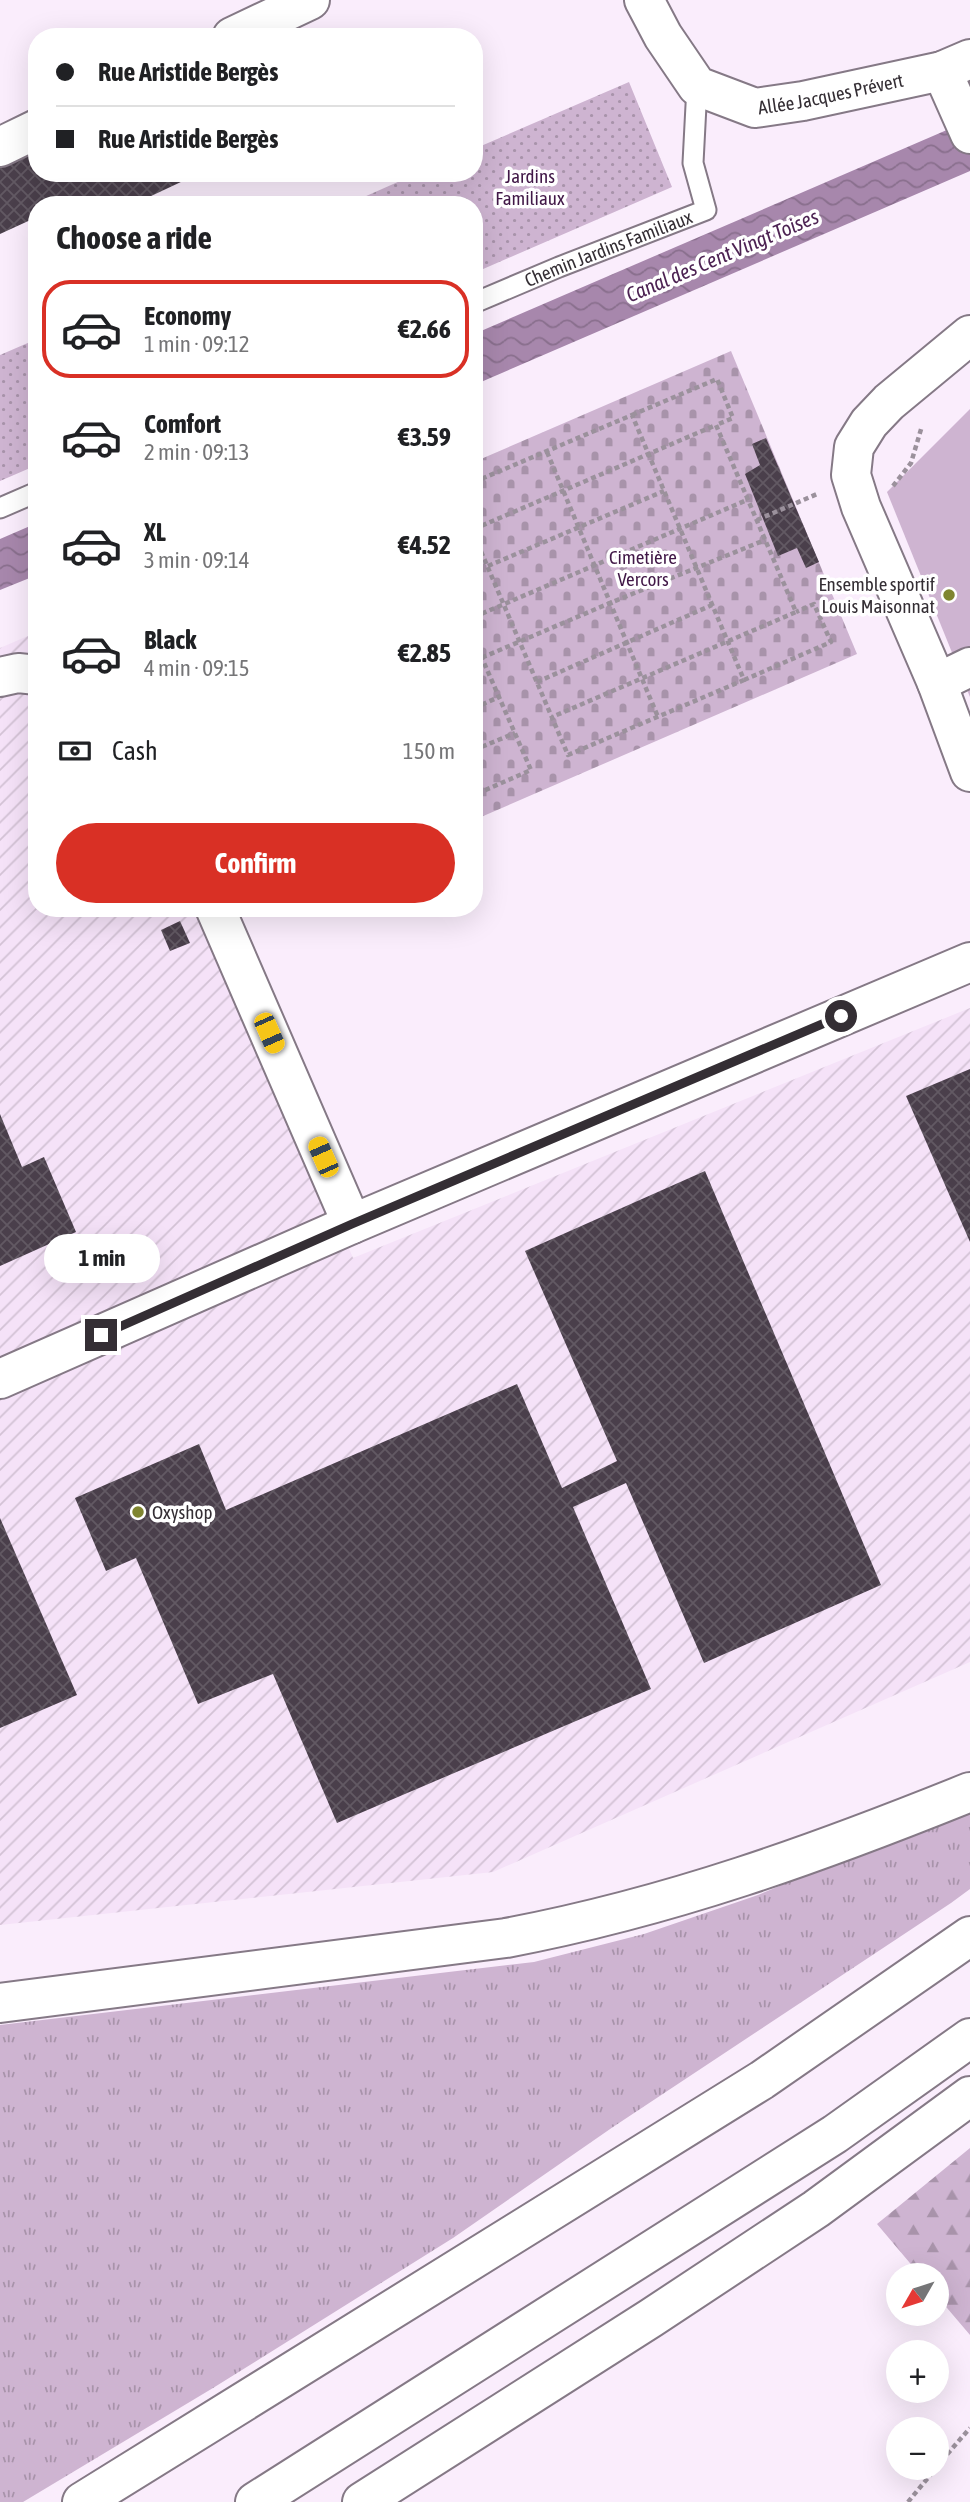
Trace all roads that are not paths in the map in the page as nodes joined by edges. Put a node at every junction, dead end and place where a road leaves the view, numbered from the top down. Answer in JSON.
{"nodes":[{"id":1,"x":310,"y":0,"type":"edge"},
{"id":2,"x":644,"y":0,"type":"edge"},
{"id":3,"x":251,"y":28,"type":"edge"},
{"id":4,"x":956,"y":65,"type":"edge"},
{"id":5,"x":697,"y":86,"type":"junction"},
{"id":6,"x":966,"y":126,"type":"edge"},
{"id":7,"x":28,"y":134,"type":"edge"},
{"id":8,"x":0,"y":147,"type":"edge"},
{"id":9,"x":483,"y":299,"type":"edge"},
{"id":10,"x":970,"y":335,"type":"edge"},
{"id":11,"x":28,"y":496,"type":"edge"},
{"id":12,"x":0,"y":508,"type":"edge"},
{"id":13,"x":28,"y":674,"type":"edge"},
{"id":14,"x":953,"y":675,"type":"edge"},
{"id":15,"x":0,"y":677,"type":"edge"},
{"id":16,"x":970,"y":772,"type":"edge"},
{"id":17,"x":219,"y":917,"type":"edge"},
{"id":18,"x":970,"y":962,"type":"edge"},
{"id":19,"x":352,"y":1224,"type":"junction"},
{"id":20,"x":0,"y":1379,"type":"edge"},
{"id":21,"x":970,"y":1791,"type":"edge"},
{"id":22,"x":970,"y":1936,"type":"edge"},
{"id":23,"x":0,"y":2003,"type":"edge"},
{"id":24,"x":970,"y":2038,"type":"edge"},
{"id":25,"x":970,"y":2096,"type":"edge"},
{"id":26,"x":82,"y":2502,"type":"edge"},
{"id":27,"x":255,"y":2502,"type":"edge"},
{"id":28,"x":362,"y":2502,"type":"edge"}],
"edges":[{"from":1,"to":3,"type":"main road"},
{"from":2,"to":5,"type":"main road"},
{"from":4,"to":5,"type":"main road","name":"Allée Jacques Prévert"},
{"from":4,"to":6,"type":"main road"},
{"from":5,"to":9,"type":"lane","name":"Chemin Jardins Familiaux"},
{"from":7,"to":8,"type":"main road"},
{"from":10,"to":14,"type":"main road"},
{"from":11,"to":12,"type":"lane"},
{"from":13,"to":15,"type":"main road"},
{"from":14,"to":16,"type":"main road"},
{"from":17,"to":19,"type":"main road"},
{"from":18,"to":19,"type":"main road"},
{"from":19,"to":20,"type":"main road"},
{"from":21,"to":23,"type":"main road"},
{"from":22,"to":26,"type":"main road"},
{"from":24,"to":27,"type":"main road"},
{"from":25,"to":28,"type":"main road"}]}
